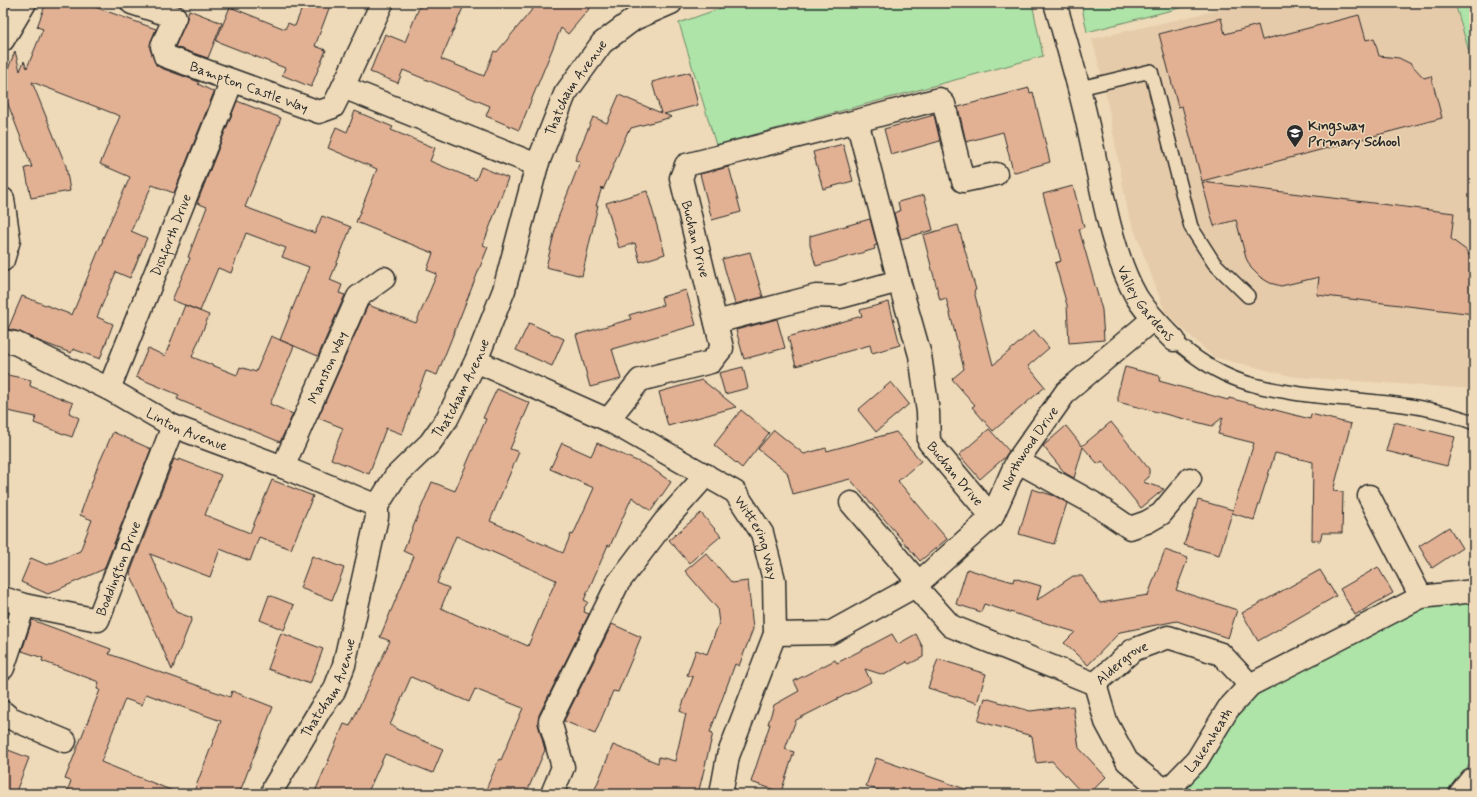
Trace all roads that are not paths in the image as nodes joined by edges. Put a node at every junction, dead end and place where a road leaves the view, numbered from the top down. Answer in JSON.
{"nodes":[{"id":1,"x":25,"y":3,"type":"edge"},
{"id":2,"x":132,"y":3,"type":"edge"},
{"id":3,"x":382,"y":3,"type":"edge"},
{"id":4,"x":671,"y":3,"type":"edge"},
{"id":5,"x":1055,"y":3,"type":"edge"},
{"id":6,"x":177,"y":10,"type":"edge"},
{"id":7,"x":3,"y":40,"type":"edge"},
{"id":8,"x":232,"y":81,"type":"junction"},
{"id":9,"x":343,"y":87,"type":"junction"},
{"id":10,"x":1080,"y":88,"type":"junction"},
{"id":11,"x":857,"y":121,"type":"junction"},
{"id":12,"x":537,"y":165,"type":"junction"},
{"id":13,"x":996,"y":174,"type":"dead end"},
{"id":14,"x":3,"y":199,"type":"edge"},
{"id":15,"x":3,"y":260,"type":"edge"},
{"id":16,"x":384,"y":278,"type":"dead end"},
{"id":17,"x":899,"y":281,"type":"junction"},
{"id":18,"x":1248,"y":296,"type":"dead end"},
{"id":19,"x":1153,"y":319,"type":"junction"},
{"id":20,"x":716,"y":322,"type":"junction"},
{"id":21,"x":1174,"y":340,"type":"joint"},
{"id":22,"x":3,"y":341,"type":"edge"},
{"id":23,"x":476,"y":361,"type":"junction"},
{"id":24,"x":109,"y":389,"type":"junction"},
{"id":25,"x":608,"y":420,"type":"junction"},
{"id":26,"x":1474,"y":423,"type":"edge"},
{"id":27,"x":173,"y":426,"type":"junction"},
{"id":28,"x":1017,"y":461,"type":"junction"},
{"id":29,"x":283,"y":467,"type":"junction"},
{"id":30,"x":706,"y":475,"type":"junction"},
{"id":31,"x":1190,"y":479,"type":"dead end"},
{"id":32,"x":1369,"y":496,"type":"dead end"},
{"id":33,"x":851,"y":503,"type":"dead end"},
{"id":34,"x":377,"y":506,"type":"junction"},
{"id":35,"x":992,"y":517,"type":"junction"},
{"id":36,"x":917,"y":584,"type":"junction"},
{"id":37,"x":1474,"y":592,"type":"edge"},
{"id":38,"x":1421,"y":597,"type":"junction"},
{"id":39,"x":3,"y":598,"type":"edge"},
{"id":40,"x":24,"y":606,"type":"junction"},
{"id":41,"x":775,"y":634,"type":"junction"},
{"id":42,"x":3,"y":668,"type":"edge"},
{"id":43,"x":1095,"y":684,"type":"junction"},
{"id":44,"x":1250,"y":685,"type":"junction"},
{"id":45,"x":3,"y":712,"type":"edge"},
{"id":46,"x":65,"y":741,"type":"dead end"},
{"id":47,"x":1167,"y":792,"type":"edge"},
{"id":48,"x":272,"y":794,"type":"edge"},
{"id":49,"x":552,"y":794,"type":"edge"},
{"id":50,"x":721,"y":794,"type":"edge"}],
"edges":[{"from":1,"to":7,"type":"street"},
{"from":2,"to":6,"type":"street","name":"Bampton Castle Way"},
{"from":3,"to":9,"type":"street","name":"Bampton Castle Way"},
{"from":4,"to":12,"type":"street","name":"Thatcham Avenue"},
{"from":5,"to":10,"type":"street","name":"Valley Gardens"},
{"from":6,"to":8,"type":"street","name":"Bampton Castle Way"},
{"from":8,"to":9,"type":"street","name":"Bampton Castle Way"},
{"from":8,"to":24,"type":"street","name":"Dishforth Drive"},
{"from":9,"to":12,"type":"street"},
{"from":10,"to":18,"type":"lane"},
{"from":10,"to":19,"type":"street","name":"Valley Gardens"},
{"from":11,"to":13,"type":"street","name":"Buchan Drive"},
{"from":11,"to":17,"type":"street","name":"Buchan Drive"},
{"from":11,"to":20,"type":"street","name":"Buchan Drive"},
{"from":12,"to":23,"type":"street","name":"Thatcham Avenue"},
{"from":14,"to":15,"type":"street"},
{"from":16,"to":29,"type":"street","name":"Manston Way"},
{"from":17,"to":20,"type":"street"},
{"from":17,"to":35,"type":"street","name":"Buchan Drive"},
{"from":19,"to":21,"type":"street","name":"Valley Gardens"},
{"from":19,"to":28,"type":"street","name":"Northwood Drive"},
{"from":20,"to":25,"type":"street","name":"Buchan Drive"},
{"from":21,"to":26,"type":"lane","name":"Valley Gardens"},
{"from":22,"to":24,"type":"street","name":"Linton Avenue"},
{"from":23,"to":25,"type":"street","name":"Wittering Way"},
{"from":23,"to":34,"type":"street","name":"Thatcham Avenue"},
{"from":24,"to":27,"type":"street","name":"Linton Avenue"},
{"from":25,"to":30,"type":"street","name":"Wittering Way"},
{"from":27,"to":29,"type":"street","name":"Linton Avenue"},
{"from":27,"to":40,"type":"street","name":"Boddington Drive"},
{"from":28,"to":31,"type":"street"},
{"from":28,"to":35,"type":"street","name":"Northwood Drive"},
{"from":29,"to":34,"type":"street","name":"Linton Avenue"},
{"from":30,"to":41,"type":"street","name":"Wittering Way"},
{"from":30,"to":49,"type":"street"},
{"from":32,"to":38,"type":"street"},
{"from":33,"to":36,"type":"street","name":"Aldergrove"},
{"from":34,"to":48,"type":"street","name":"Thatcham Avenue"},
{"from":35,"to":36,"type":"street","name":"Northwood Drive"},
{"from":36,"to":41,"type":"street"},
{"from":36,"to":43,"type":"street","name":"Aldergrove"},
{"from":37,"to":38,"type":"street"},
{"from":38,"to":44,"type":"street"},
{"from":39,"to":40,"type":"street","name":"Boddington Drive"},
{"from":40,"to":42,"type":"street"},
{"from":41,"to":50,"type":"street","name":"Wittering Way"},
{"from":43,"to":44,"type":"street","name":"Aldergrove"},
{"from":43,"to":47,"type":"street"},
{"from":44,"to":47,"type":"street","name":"Lakenheath"},
{"from":45,"to":46,"type":"street"}]}
